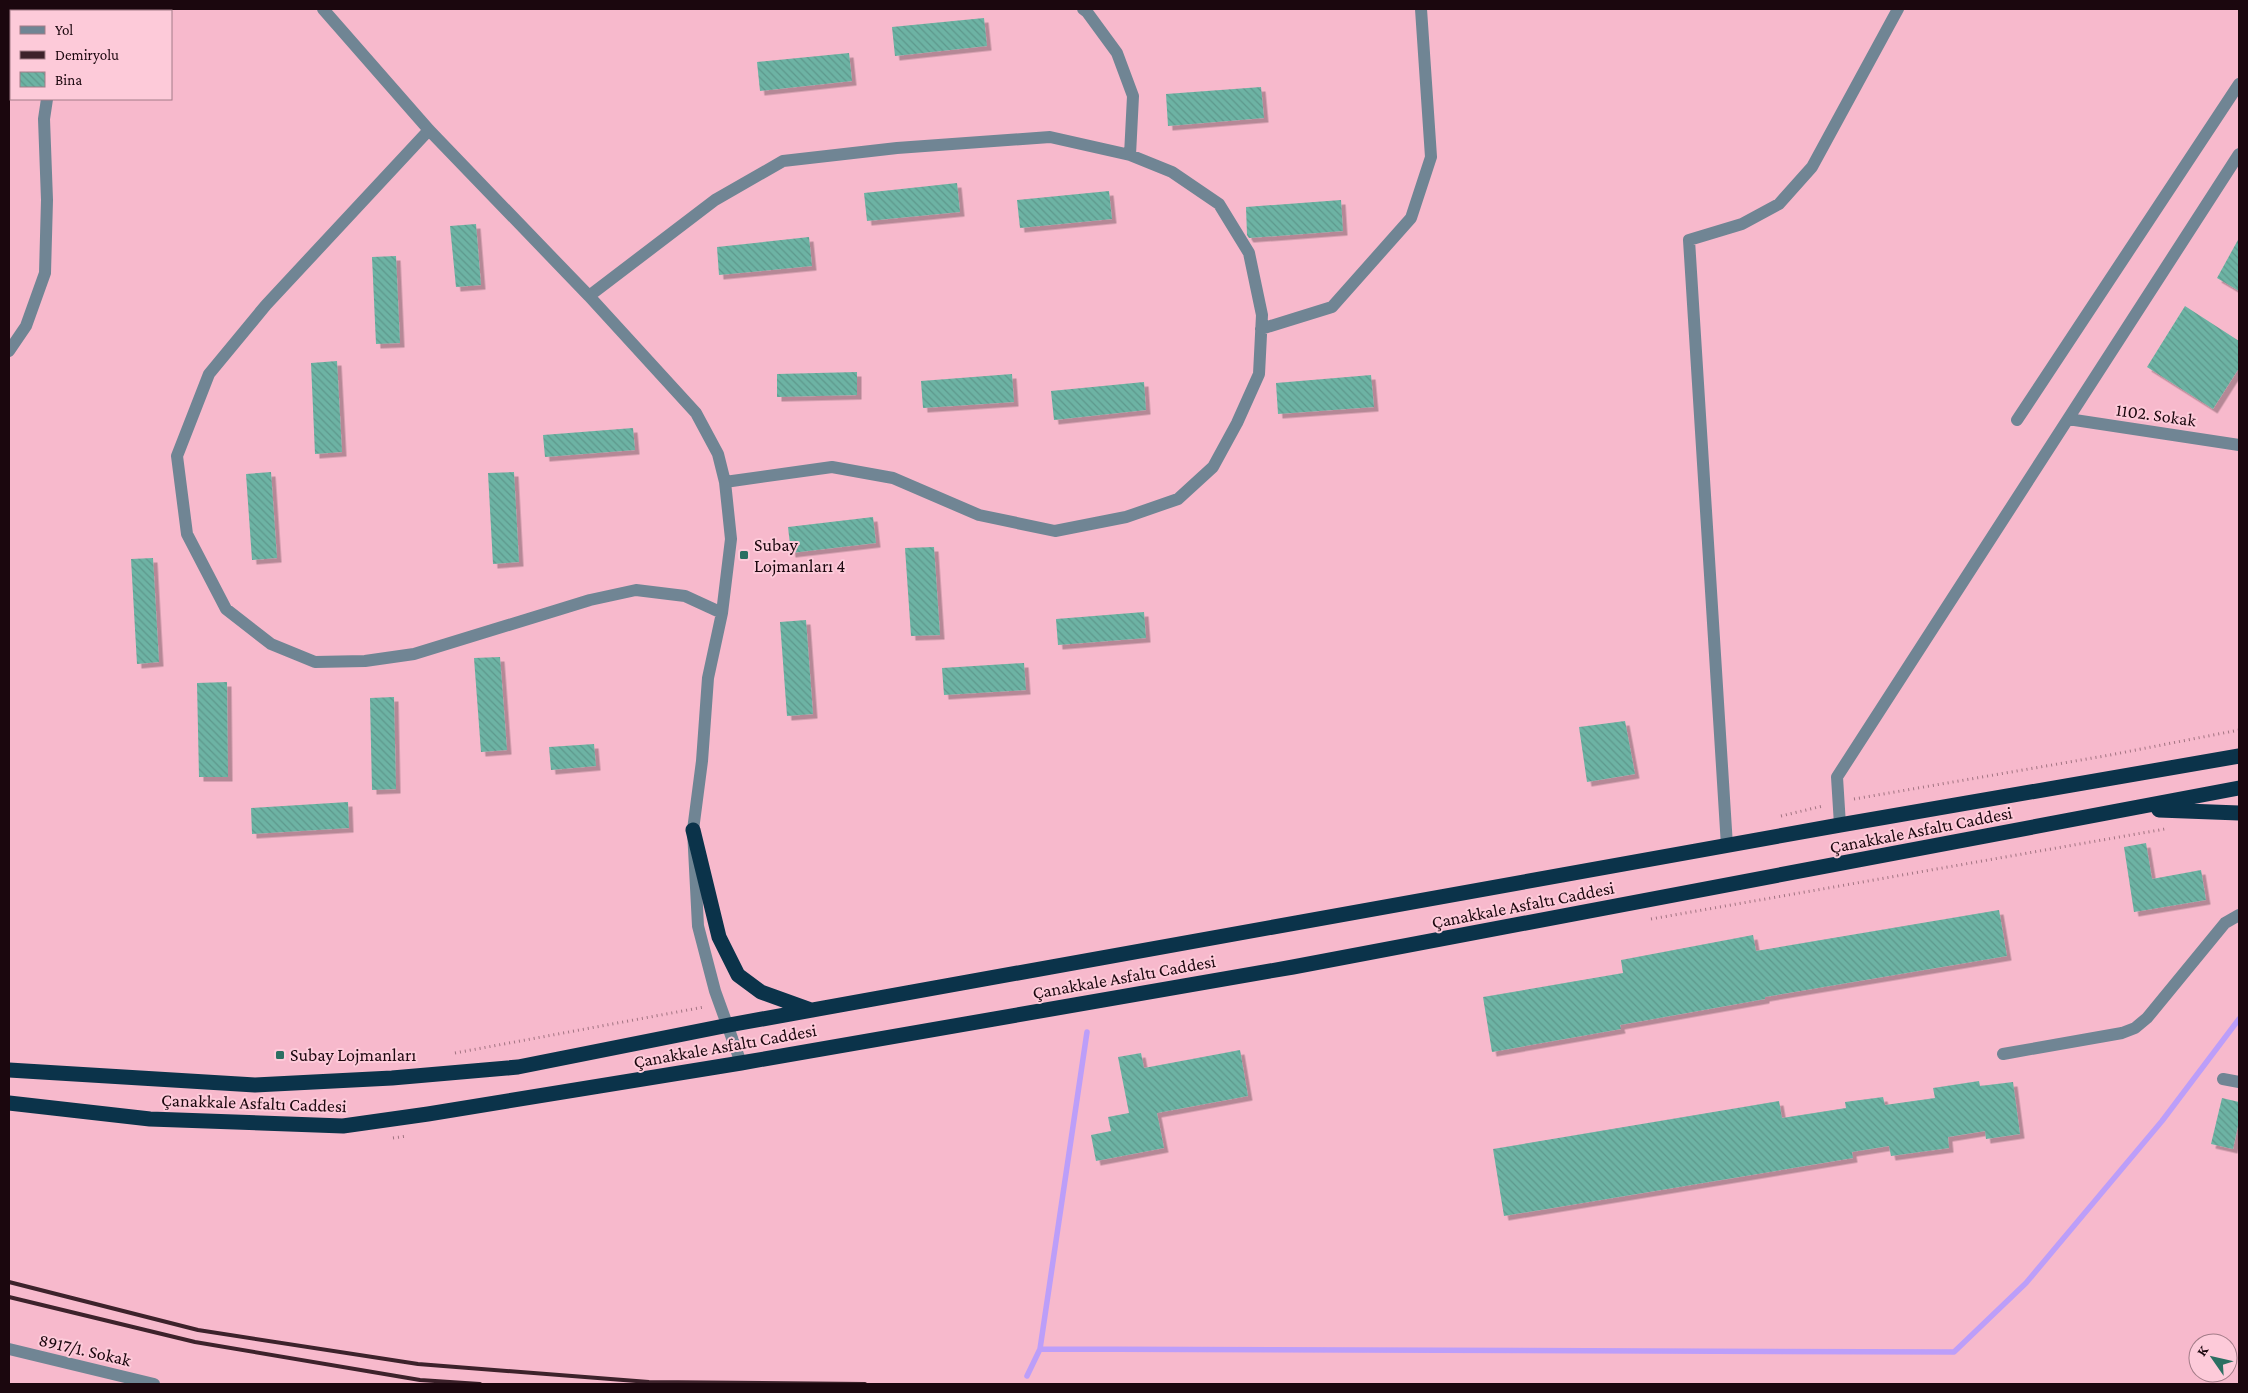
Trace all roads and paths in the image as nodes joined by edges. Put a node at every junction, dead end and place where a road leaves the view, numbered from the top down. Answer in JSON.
{"nodes":[{"id":1,"x":323,"y":9,"type":"edge"},
{"id":2,"x":1083,"y":9,"type":"edge"},
{"id":3,"x":1421,"y":9,"type":"edge"},
{"id":4,"x":1898,"y":9,"type":"edge"},
{"id":5,"x":2239,"y":84,"type":"edge"},
{"id":6,"x":47,"y":100,"type":"edge"},
{"id":7,"x":430,"y":130,"type":"junction"},
{"id":8,"x":2239,"y":154,"type":"edge"},
{"id":9,"x":1130,"y":155,"type":"junction"},
{"id":10,"x":589,"y":296,"type":"junction"},
{"id":11,"x":1262,"y":329,"type":"junction"},
{"id":12,"x":9,"y":351,"type":"edge"},
{"id":13,"x":2017,"y":420,"type":"dead end"},
{"id":14,"x":2068,"y":420,"type":"junction"},
{"id":15,"x":2239,"y":445,"type":"edge"},
{"id":16,"x":725,"y":482,"type":"junction"},
{"id":17,"x":722,"y":613,"type":"junction"},
{"id":18,"x":2239,"y":730,"type":"edge"},
{"id":19,"x":2239,"y":756,"type":"edge"},
{"id":20,"x":2239,"y":788,"type":"edge"},
{"id":21,"x":1837,"y":803,"type":"junction"},
{"id":22,"x":2133,"y":809,"type":"junction"},
{"id":23,"x":2239,"y":813,"type":"edge"},
{"id":24,"x":1772,"y":818,"type":"dead end"},
{"id":25,"x":1840,"y":825,"type":"junction"},
{"id":26,"x":693,"y":830,"type":"junction"},
{"id":27,"x":1727,"y":846,"type":"junction"},
{"id":28,"x":2239,"y":915,"type":"edge"},
{"id":29,"x":721,"y":1004,"type":"junction"},
{"id":30,"x":812,"y":1010,"type":"junction"},
{"id":31,"x":729,"y":1025,"type":"junction"},
{"id":32,"x":450,"y":1054,"type":"dead end"},
{"id":33,"x":2003,"y":1054,"type":"dead end"},
{"id":34,"x":742,"y":1063,"type":"junction"},
{"id":35,"x":9,"y":1070,"type":"edge"},
{"id":36,"x":2223,"y":1078,"type":"dead end"},
{"id":37,"x":2239,"y":1082,"type":"edge"},
{"id":38,"x":9,"y":1103,"type":"edge"},
{"id":39,"x":9,"y":1349,"type":"edge"},
{"id":40,"x":154,"y":1384,"type":"edge"}],
"edges":[{"from":1,"to":7,"type":"street"},
{"from":2,"to":9,"type":"street"},
{"from":3,"to":11,"type":"street"},
{"from":4,"to":27,"type":"street"},
{"from":5,"to":13,"type":"street"},
{"from":6,"to":12,"type":"street"},
{"from":7,"to":10,"type":"street"},
{"from":7,"to":17,"type":"street"},
{"from":8,"to":14,"type":"street"},
{"from":9,"to":10,"type":"street"},
{"from":9,"to":11,"type":"street"},
{"from":10,"to":16,"type":"street"},
{"from":11,"to":16,"type":"street"},
{"from":14,"to":15,"type":"street","name":"1102. Sokak"},
{"from":14,"to":21,"type":"street"},
{"from":16,"to":17,"type":"street"},
{"from":17,"to":26,"type":"street"},
{"from":18,"to":21,"type":"path"},
{"from":19,"to":25,"type":"highway","name":"Çanakkale Asfaltı Caddesi"},
{"from":20,"to":22,"type":"highway","name":"Çanakkale Asfaltı Caddesi"},
{"from":21,"to":24,"type":"path"},
{"from":21,"to":25,"type":"street"},
{"from":22,"to":23,"type":"highway"},
{"from":22,"to":34,"type":"highway","name":"Çanakkale Asfaltı Caddesi"},
{"from":25,"to":27,"type":"highway","name":"Çanakkale Asfaltı Caddesi"},
{"from":26,"to":29,"type":"street"},
{"from":26,"to":30,"type":"highway"},
{"from":27,"to":30,"type":"highway","name":"Çanakkale Asfaltı Caddesi"},
{"from":28,"to":33,"type":"street"},
{"from":29,"to":31,"type":"street"},
{"from":29,"to":32,"type":"path"},
{"from":30,"to":31,"type":"highway","name":"Çanakkale Asfaltı Caddesi"},
{"from":31,"to":34,"type":"street"},
{"from":31,"to":35,"type":"highway","name":"Çanakkale Asfaltı Caddesi"},
{"from":34,"to":38,"type":"highway","name":"Çanakkale Asfaltı Caddesi"},
{"from":36,"to":37,"type":"street"},
{"from":39,"to":40,"type":"street","name":"8917/1. Sokak"}]}
